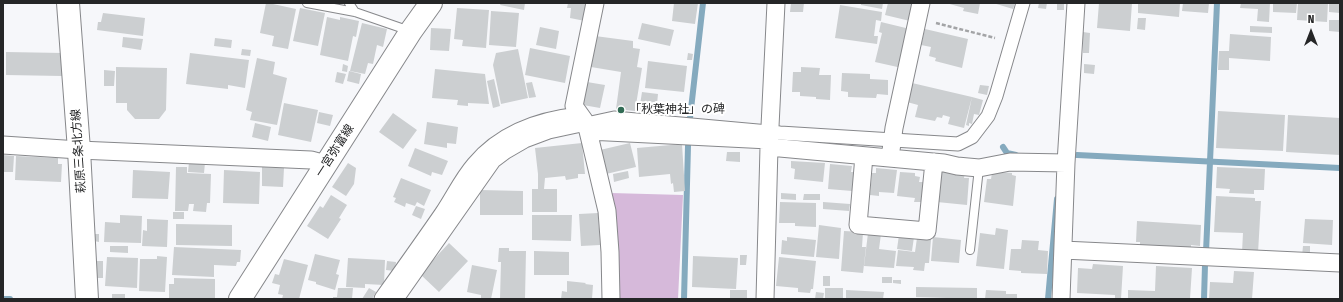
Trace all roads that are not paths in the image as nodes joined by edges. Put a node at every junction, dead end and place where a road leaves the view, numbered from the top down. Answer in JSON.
{"nodes":[{"id":1,"x":68,"y":3,"type":"edge"},
{"id":2,"x":307,"y":3,"type":"edge"},
{"id":3,"x":349,"y":3,"type":"edge"},
{"id":4,"x":431,"y":3,"type":"edge"},
{"id":5,"x":595,"y":3,"type":"edge"},
{"id":6,"x":776,"y":3,"type":"edge"},
{"id":7,"x":1023,"y":3,"type":"edge"},
{"id":8,"x":1076,"y":3,"type":"edge"},
{"id":9,"x":920,"y":11,"type":"edge"},
{"id":10,"x":355,"y":12,"type":"junction"},
{"id":11,"x":411,"y":31,"type":"junction"},
{"id":12,"x":585,"y":124,"type":"junction"},
{"id":13,"x":770,"y":140,"type":"junction"},
{"id":14,"x":892,"y":140,"type":"junction"},
{"id":15,"x":3,"y":145,"type":"edge"},
{"id":16,"x":79,"y":150,"type":"junction"},
{"id":17,"x":864,"y":156,"type":"junction"},
{"id":18,"x":890,"y":158,"type":"junction"},
{"id":19,"x":934,"y":162,"type":"junction"},
{"id":20,"x":1066,"y":163,"type":"junction"},
{"id":21,"x":326,"y":164,"type":"junction"},
{"id":22,"x":979,"y":168,"type":"junction"},
{"id":23,"x":970,"y":250,"type":"dead end"},
{"id":24,"x":1063,"y":250,"type":"junction"},
{"id":25,"x":1340,"y":263,"type":"edge"},
{"id":26,"x":87,"y":299,"type":"edge"},
{"id":27,"x":240,"y":299,"type":"edge"},
{"id":28,"x":383,"y":299,"type":"edge"},
{"id":29,"x":397,"y":299,"type":"edge"},
{"id":30,"x":611,"y":299,"type":"edge"},
{"id":31,"x":765,"y":299,"type":"edge"},
{"id":32,"x":1061,"y":299,"type":"edge"}],
"edges":[{"from":1,"to":16,"type":"main road","name":"萩原三条北方線"},
{"from":2,"to":10,"type":"lane"},
{"from":3,"to":10,"type":"lane"},
{"from":4,"to":11,"type":"main road","name":"一宮弥富線"},
{"from":5,"to":12,"type":"street"},
{"from":6,"to":13,"type":"street"},
{"from":7,"to":14,"type":"street"},
{"from":8,"to":20,"type":"street"},
{"from":9,"to":14,"type":"street"},
{"from":10,"to":11,"type":"lane"},
{"from":11,"to":21,"type":"main road","name":"一宮弥富線"},
{"from":12,"to":13,"type":"street"},
{"from":12,"to":28,"type":"street"},
{"from":12,"to":29,"type":"street"},
{"from":12,"to":30,"type":"street"},
{"from":13,"to":14,"type":"street"},
{"from":13,"to":17,"type":"street"},
{"from":13,"to":31,"type":"street"},
{"from":14,"to":18,"type":"street"},
{"from":15,"to":16,"type":"street"},
{"from":16,"to":21,"type":"street"},
{"from":16,"to":26,"type":"main road","name":"萩原三条北方線"},
{"from":17,"to":18,"type":"street"},
{"from":17,"to":19,"type":"street"},
{"from":18,"to":19,"type":"street"},
{"from":19,"to":22,"type":"street"},
{"from":20,"to":22,"type":"street"},
{"from":20,"to":24,"type":"street"},
{"from":21,"to":27,"type":"main road","name":"一宮弥富線"},
{"from":22,"to":23,"type":"lane"},
{"from":24,"to":25,"type":"street"},
{"from":24,"to":32,"type":"street"}]}
